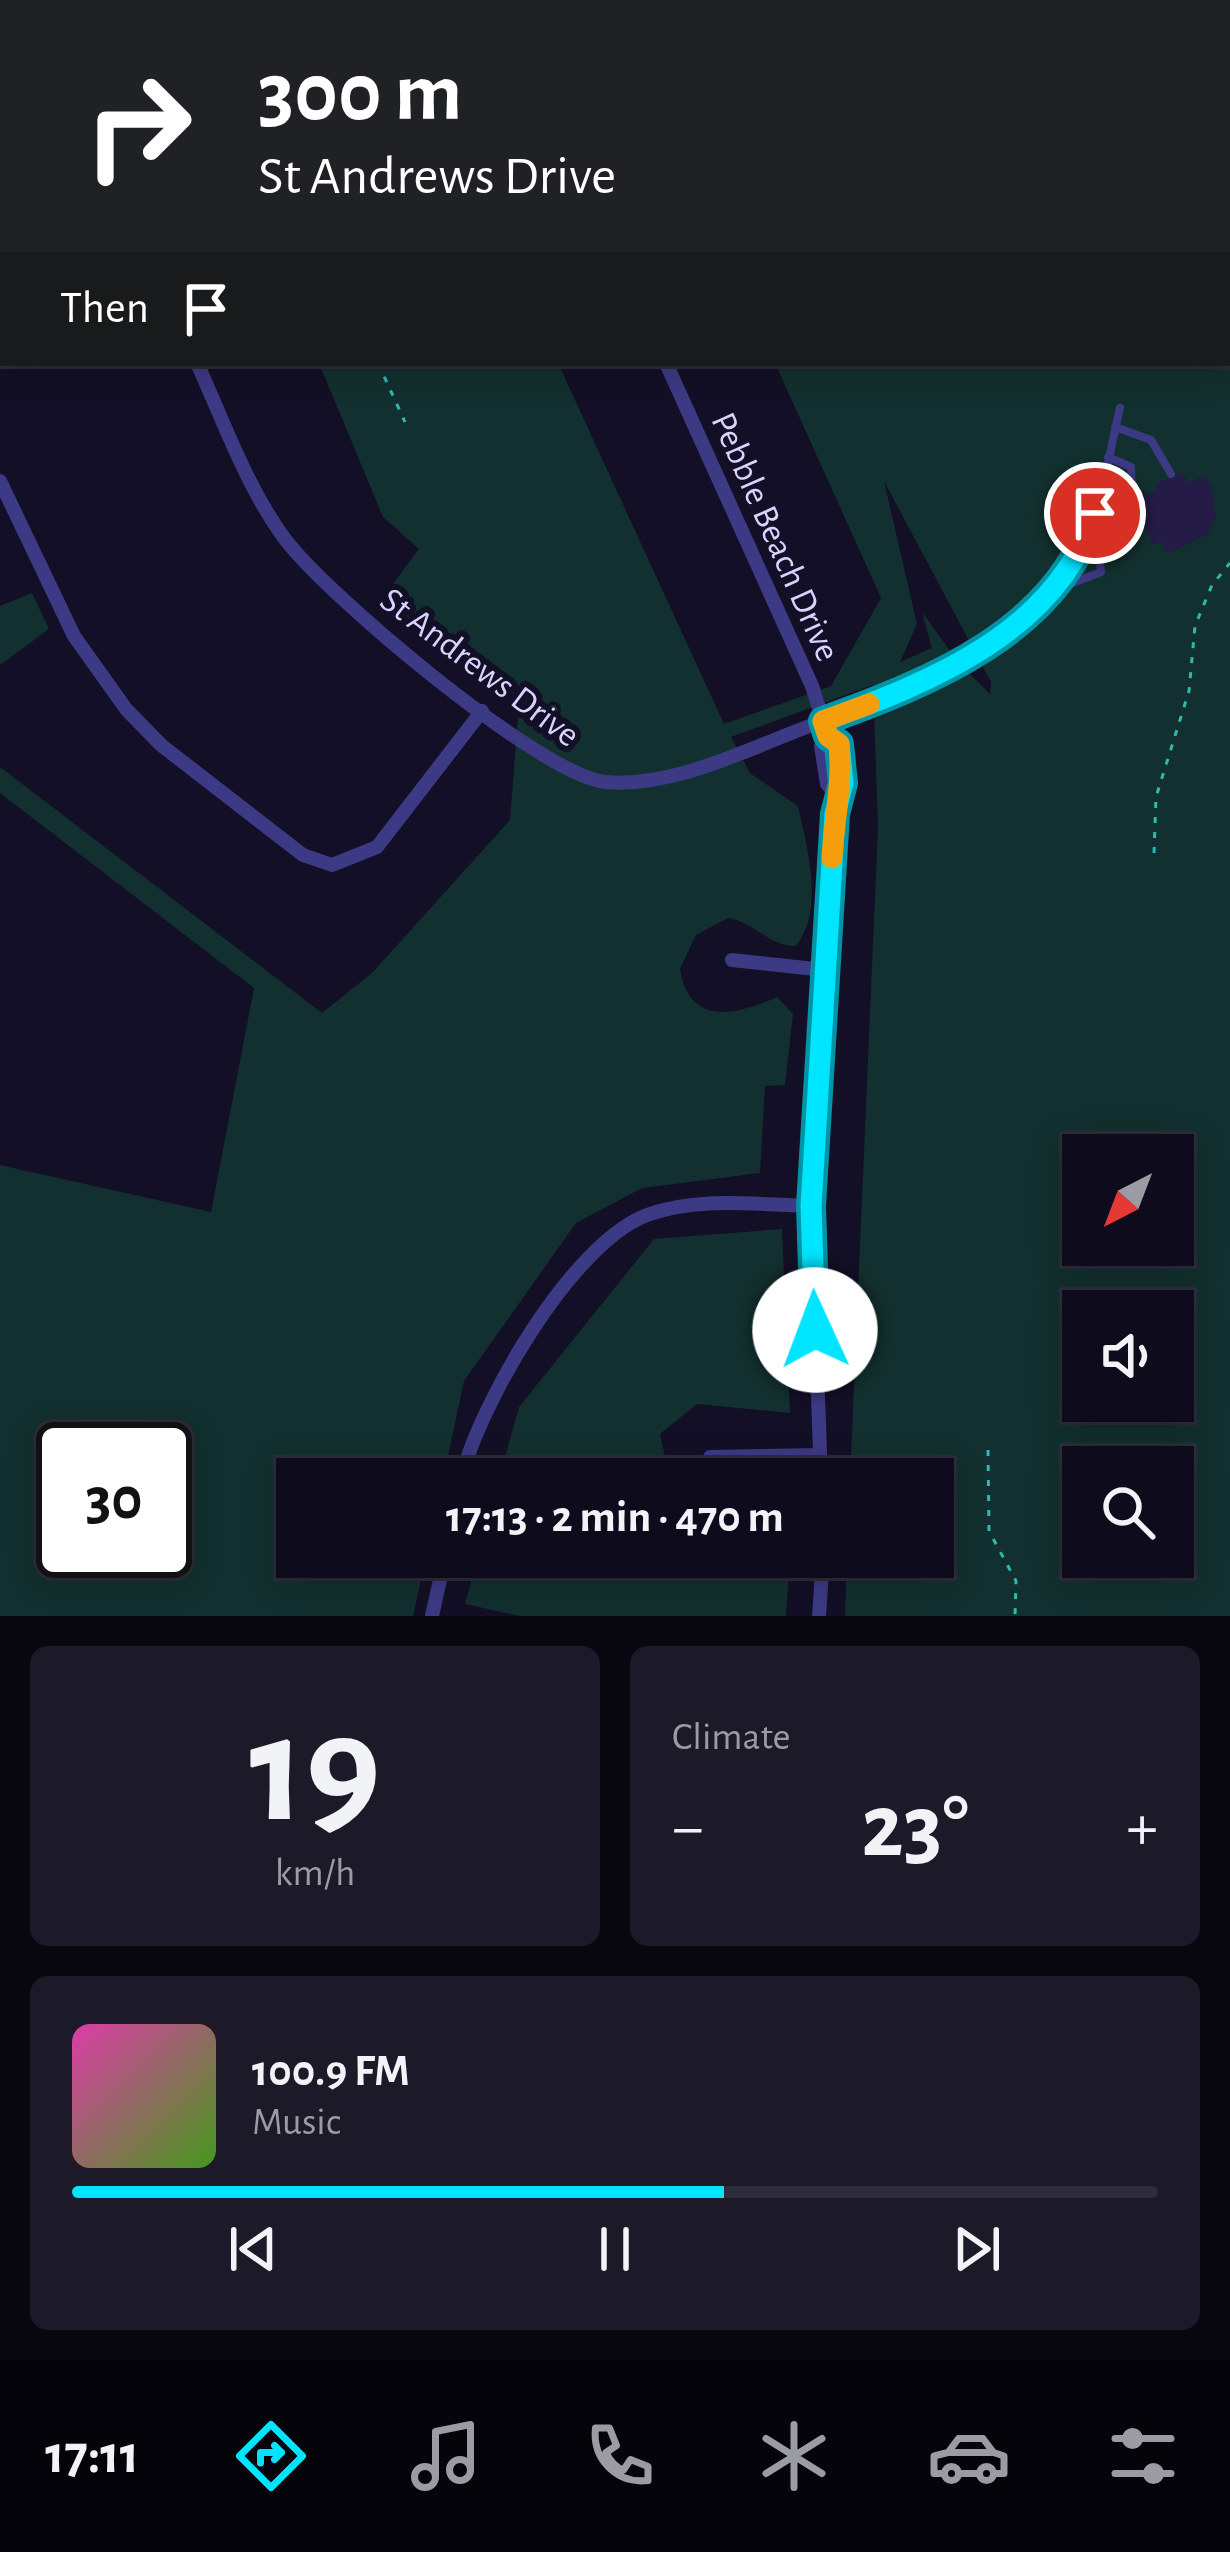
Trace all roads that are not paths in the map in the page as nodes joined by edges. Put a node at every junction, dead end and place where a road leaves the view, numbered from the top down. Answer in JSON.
{"nodes":[{"id":1,"x":198,"y":366,"type":"edge"},
{"id":2,"x":667,"y":366,"type":"edge"},
{"id":3,"x":1120,"y":407,"type":"dead end"},
{"id":4,"x":1115,"y":427,"type":"junction"},
{"id":5,"x":1108,"y":457,"type":"junction"},
{"id":6,"x":1172,"y":474,"type":"dead end"},
{"id":7,"x":0,"y":481,"type":"edge"},
{"id":8,"x":1094,"y":518,"type":"junction"},
{"id":9,"x":1084,"y":541,"type":"junction"},
{"id":10,"x":1053,"y":591,"type":"junction"},
{"id":11,"x":482,"y":711,"type":"junction"},
{"id":12,"x":825,"y":728,"type":"junction"},
{"id":13,"x":732,"y":960,"type":"dead end"},
{"id":14,"x":824,"y":970,"type":"junction"},
{"id":15,"x":811,"y":1206,"type":"junction"},
{"id":16,"x":820,"y":1455,"type":"joint"},
{"id":17,"x":710,"y":1457,"type":"dead end"},
{"id":18,"x":468,"y":1458,"type":"edge"},
{"id":19,"x":440,"y":1578,"type":"edge"},
{"id":20,"x":822,"y":1578,"type":"edge"},
{"id":21,"x":432,"y":1616,"type":"edge"},
{"id":22,"x":819,"y":1616,"type":"edge"}],
"edges":[{"from":1,"to":11,"type":"street","name":"St Andrews Drive"},
{"from":2,"to":12,"type":"street","name":"Pebble Beach Drive"},
{"from":3,"to":4,"type":"lane","name":"St Andrews Drive"},
{"from":4,"to":5,"type":"lane","name":"St Andrews Drive"},
{"from":4,"to":6,"type":"lane"},
{"from":5,"to":8,"type":"lane","name":"St Andrews Drive"},
{"from":5,"to":8,"type":"lane"},
{"from":7,"to":11,"type":"street"},
{"from":8,"to":9,"type":"lane","name":"St Andrews Drive"},
{"from":9,"to":10,"type":"lane","name":"St Andrews Drive"},
{"from":9,"to":10,"type":"lane"},
{"from":10,"to":12,"type":"lane","name":"St Andrews Drive"},
{"from":11,"to":12,"type":"street","name":"St Andrews Drive"},
{"from":12,"to":14,"type":"street","name":"Pebble Beach Drive"},
{"from":13,"to":14,"type":"street"},
{"from":14,"to":15,"type":"street","name":"Pebble Beach Drive"},
{"from":15,"to":16,"type":"street","name":"Pebble Beach Drive"},
{"from":15,"to":18,"type":"street"},
{"from":16,"to":17,"type":"street"},
{"from":19,"to":21,"type":"street"},
{"from":20,"to":22,"type":"street"}]}
